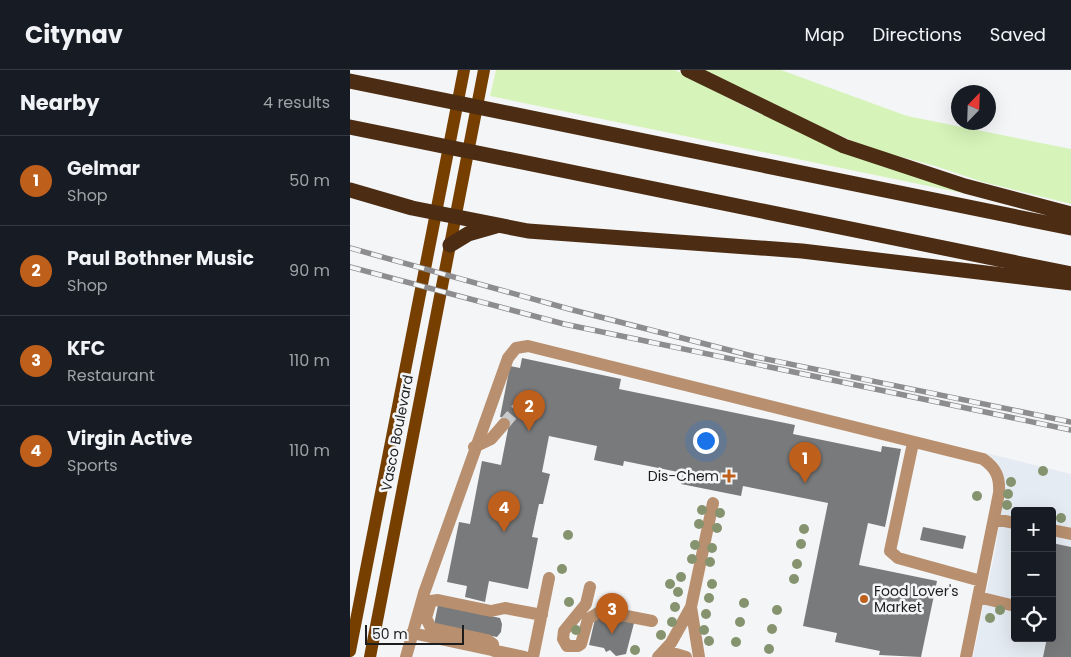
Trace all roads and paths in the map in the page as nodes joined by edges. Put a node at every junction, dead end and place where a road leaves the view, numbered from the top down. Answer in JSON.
{"nodes":[{"id":1,"x":464,"y":70,"type":"edge"},
{"id":2,"x":484,"y":70,"type":"edge"},
{"id":3,"x":688,"y":70,"type":"edge"},
{"id":4,"x":350,"y":81,"type":"edge"},
{"id":5,"x":350,"y":128,"type":"edge"},
{"id":6,"x":350,"y":190,"type":"edge"},
{"id":7,"x":437,"y":213,"type":"junction"},
{"id":8,"x":1071,"y":214,"type":"edge"},
{"id":9,"x":456,"y":216,"type":"junction"},
{"id":10,"x":497,"y":226,"type":"junction"},
{"id":11,"x":1071,"y":228,"type":"edge"},
{"id":12,"x":449,"y":249,"type":"junction"},
{"id":13,"x":1071,"y":274,"type":"edge"},
{"id":14,"x":1071,"y":283,"type":"edge"},
{"id":15,"x":504,"y":424,"type":"tunnel mouth"},
{"id":16,"x":913,"y":443,"type":"junction"},
{"id":17,"x":474,"y":447,"type":"junction"},
{"id":18,"x":713,"y":502,"type":"dead end"},
{"id":19,"x":994,"y":519,"type":"junction"},
{"id":20,"x":1011,"y":522,"type":"edge"},
{"id":21,"x":1056,"y":531,"type":"edge"},
{"id":22,"x":1071,"y":534,"type":"edge"},
{"id":23,"x":550,"y":578,"type":"dead end"},
{"id":24,"x":981,"y":581,"type":"junction"},
{"id":25,"x":590,"y":587,"type":"dead end"},
{"id":26,"x":424,"y":593,"type":"junction"},
{"id":27,"x":978,"y":598,"type":"junction"},
{"id":28,"x":1011,"y":605,"type":"edge"},
{"id":29,"x":691,"y":607,"type":"junction"},
{"id":30,"x":505,"y":608,"type":"junction"},
{"id":31,"x":542,"y":615,"type":"junction"},
{"id":32,"x":652,"y":621,"type":"dead end"},
{"id":33,"x":412,"y":633,"type":"junction"},
{"id":34,"x":350,"y":651,"type":"edge"},
{"id":35,"x":494,"y":651,"type":"junction"},
{"id":36,"x":370,"y":657,"type":"edge"},
{"id":37,"x":406,"y":657,"type":"edge"},
{"id":38,"x":525,"y":657,"type":"edge"},
{"id":39,"x":533,"y":657,"type":"edge"},
{"id":40,"x":659,"y":657,"type":"edge"},
{"id":41,"x":686,"y":657,"type":"edge"},
{"id":42,"x":699,"y":657,"type":"edge"},
{"id":43,"x":966,"y":657,"type":"edge"}],
"edges":[{"from":1,"to":7,"type":"main road","name":"Vasco Boulevard"},
{"from":2,"to":9,"type":"main road","name":"Vasco Boulevard"},
{"from":3,"to":8,"type":"highway"},
{"from":4,"to":11,"type":"highway"},
{"from":5,"to":13,"type":"highway"},
{"from":6,"to":7,"type":"highway"},
{"from":7,"to":9,"type":"highway"},
{"from":7,"to":34,"type":"main road","name":"Vasco Boulevard"},
{"from":9,"to":10,"type":"highway"},
{"from":9,"to":12,"type":"main road","name":"Vasco Boulevard"},
{"from":10,"to":12,"type":"highway"},
{"from":10,"to":14,"type":"highway"},
{"from":12,"to":36,"type":"main road","name":"Vasco Boulevard"},
{"from":15,"to":17,"type":"street"},
{"from":16,"to":17,"type":"street"},
{"from":16,"to":19,"type":"street"},
{"from":16,"to":24,"type":"street"},
{"from":17,"to":26,"type":"street"},
{"from":18,"to":29,"type":"street"},
{"from":19,"to":20,"type":"street"},
{"from":19,"to":24,"type":"street"},
{"from":21,"to":22,"type":"street"},
{"from":23,"to":31,"type":"street"},
{"from":24,"to":27,"type":"street"},
{"from":25,"to":32,"type":"street"},
{"from":26,"to":30,"type":"street"},
{"from":26,"to":33,"type":"street"},
{"from":27,"to":28,"type":"street"},
{"from":27,"to":43,"type":"street"},
{"from":29,"to":40,"type":"street"},
{"from":29,"to":42,"type":"street"},
{"from":30,"to":31,"type":"street"},
{"from":30,"to":35,"type":"street"},
{"from":31,"to":39,"type":"street"},
{"from":33,"to":35,"type":"street"},
{"from":33,"to":37,"type":"street"},
{"from":35,"to":38,"type":"street"},
{"from":40,"to":41,"type":"street"}]}
